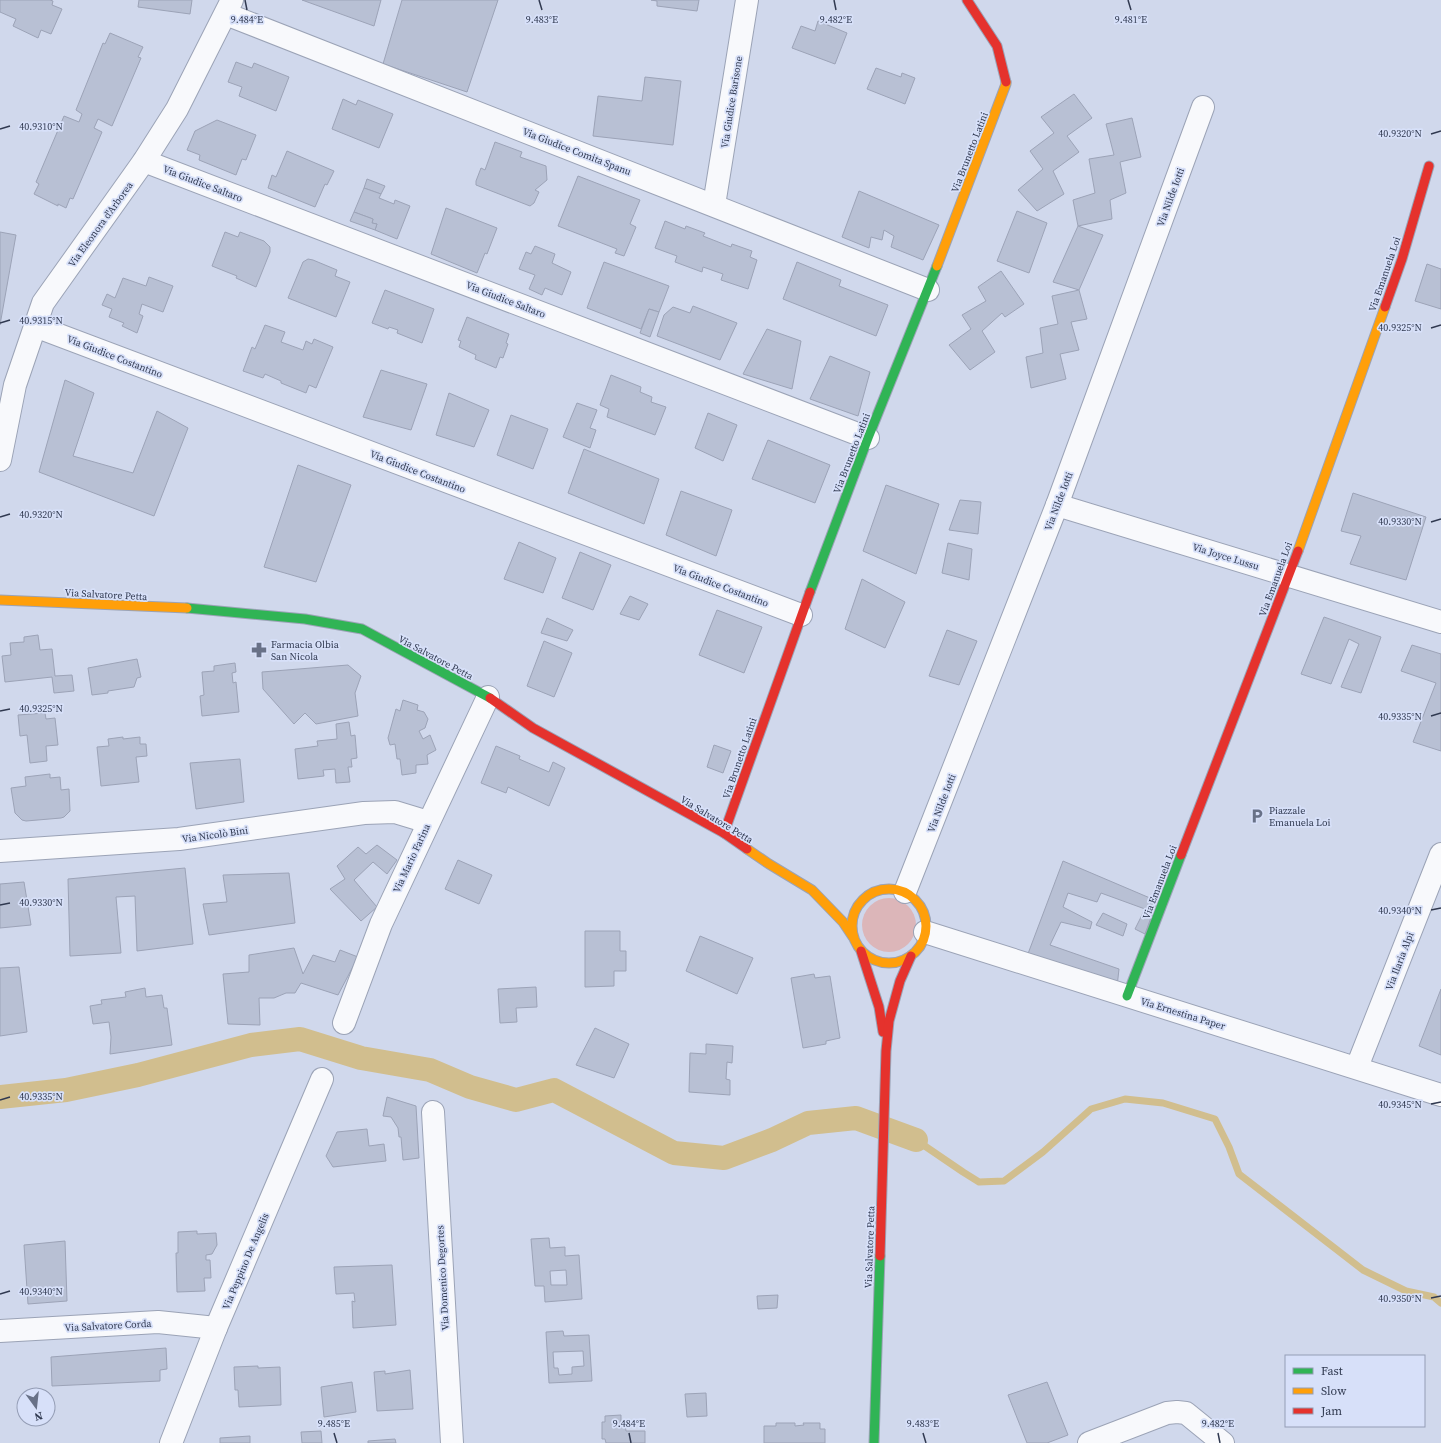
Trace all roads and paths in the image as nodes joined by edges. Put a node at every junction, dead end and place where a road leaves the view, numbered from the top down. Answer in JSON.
{"nodes":[{"id":1,"x":747,"y":0,"type":"edge"},
{"id":2,"x":967,"y":0,"type":"edge"},
{"id":3,"x":229,"y":7,"type":"edge"},
{"id":4,"x":1203,"y":107,"type":"dead end"},
{"id":5,"x":144,"y":161,"type":"junction"},
{"id":6,"x":1429,"y":166,"type":"dead end"},
{"id":7,"x":714,"y":205,"type":"junction"},
{"id":8,"x":928,"y":290,"type":"junction"},
{"id":9,"x":35,"y":326,"type":"junction"},
{"id":10,"x":868,"y":438,"type":"junction"},
{"id":11,"x":0,"y":460,"type":"edge"},
{"id":12,"x":1057,"y":505,"type":"junction"},
{"id":13,"x":1289,"y":575,"type":"junction"},
{"id":14,"x":0,"y":600,"type":"edge"},
{"id":15,"x":801,"y":615,"type":"junction"},
{"id":16,"x":1441,"y":622,"type":"edge"},
{"id":17,"x":488,"y":697,"type":"junction"},
{"id":18,"x":428,"y":822,"type":"junction"},
{"id":19,"x":724,"y":833,"type":"junction"},
{"id":20,"x":0,"y":851,"type":"edge"},
{"id":21,"x":1441,"y":854,"type":"edge"},
{"id":22,"x":812,"y":890,"type":"junction"},
{"id":23,"x":872,"y":892,"type":"junction"},
{"id":24,"x":905,"y":892,"type":"junction"},
{"id":25,"x":830,"y":895,"type":"dead end"},
{"id":26,"x":857,"y":895,"type":"dead end"},
{"id":27,"x":926,"y":932,"type":"junction"},
{"id":28,"x":853,"y":937,"type":"junction"},
{"id":29,"x":861,"y":951,"type":"junction"},
{"id":30,"x":911,"y":956,"type":"junction"},
{"id":31,"x":1127,"y":996,"type":"junction"},
{"id":32,"x":344,"y":1023,"type":"dead end"},
{"id":33,"x":886,"y":1051,"type":"junction"},
{"id":34,"x":1357,"y":1068,"type":"junction"},
{"id":35,"x":322,"y":1079,"type":"dead end"},
{"id":36,"x":1441,"y":1095,"type":"edge"},
{"id":37,"x":433,"y":1112,"type":"dead end"},
{"id":38,"x":216,"y":1328,"type":"junction"},
{"id":39,"x":0,"y":1331,"type":"edge"},
{"id":40,"x":171,"y":1443,"type":"edge"},
{"id":41,"x":452,"y":1443,"type":"edge"},
{"id":42,"x":874,"y":1443,"type":"edge"},
{"id":43,"x":1090,"y":1443,"type":"edge"},
{"id":44,"x":1223,"y":1443,"type":"edge"}],
"edges":[{"from":1,"to":7,"type":"street","name":"Via Giudice Barisone"},
{"from":2,"to":8,"type":"street","name":"Via Brunetto Latini"},
{"from":3,"to":5,"type":"street","name":"Via Eleonora d'Arborea"},
{"from":3,"to":7,"type":"street","name":"Via Giudice Comita Spanu"},
{"from":4,"to":12,"type":"street","name":"Via Nilde Iotti"},
{"from":5,"to":9,"type":"street","name":"Via Eleonora d'Arborea"},
{"from":5,"to":10,"type":"street","name":"Via Giudice Saltaro"},
{"from":6,"to":13,"type":"street","name":"Via Emanuela Loi"},
{"from":7,"to":8,"type":"street","name":"Via Giudice Comita Spanu"},
{"from":8,"to":10,"type":"street","name":"Via Brunetto Latini"},
{"from":9,"to":11,"type":"street","name":"Via Eleonora d'Arborea"},
{"from":9,"to":15,"type":"street","name":"Via Giudice Costantino"},
{"from":10,"to":15,"type":"street","name":"Via Brunetto Latini"},
{"from":12,"to":13,"type":"street","name":"Via Joyce Lussu"},
{"from":12,"to":24,"type":"street","name":"Via Nilde Iotti"},
{"from":13,"to":16,"type":"street","name":"Via Joyce Lussu"},
{"from":13,"to":31,"type":"street","name":"Via Emanuela Loi"},
{"from":14,"to":17,"type":"street","name":"Via Salvatore Petta"},
{"from":15,"to":19,"type":"street","name":"Via Brunetto Latini"},
{"from":17,"to":18,"type":"street","name":"Via Mario Farina"},
{"from":17,"to":19,"type":"street","name":"Via Salvatore Petta"},
{"from":18,"to":20,"type":"street","name":"Via Nicolò Bini"},
{"from":18,"to":32,"type":"street","name":"Via Mario Farina"},
{"from":19,"to":22,"type":"street","name":"Via Salvatore Petta"},
{"from":21,"to":34,"type":"street","name":"Via Ilaria Alpi"},
{"from":22,"to":25,"type":"street","name":"Via Salvatore Petta"},
{"from":22,"to":28,"type":"street","name":"Via Salvatore Petta"},
{"from":23,"to":24,"type":"street"},
{"from":23,"to":26,"type":"street"},
{"from":23,"to":28,"type":"street"},
{"from":24,"to":27,"type":"street"},
{"from":27,"to":30,"type":"street"},
{"from":27,"to":31,"type":"street","name":"Via Ernestina Paper"},
{"from":28,"to":29,"type":"street"},
{"from":29,"to":30,"type":"street"},
{"from":29,"to":33,"type":"street","name":"Via Salvatore Petta"},
{"from":30,"to":33,"type":"street","name":"Via Salvatore Petta"},
{"from":31,"to":34,"type":"street","name":"Via Ernestina Paper"},
{"from":33,"to":42,"type":"street","name":"Via Salvatore Petta"},
{"from":34,"to":36,"type":"street","name":"Via Ernestina Paper"},
{"from":35,"to":38,"type":"street","name":"Via Peppino De Angelis"},
{"from":37,"to":41,"type":"street","name":"Via Domenico Degortes"},
{"from":38,"to":39,"type":"street","name":"Via Salvatore Corda"},
{"from":38,"to":40,"type":"street","name":"Via Peppino De Angelis"},
{"from":43,"to":44,"type":"street"}]}
